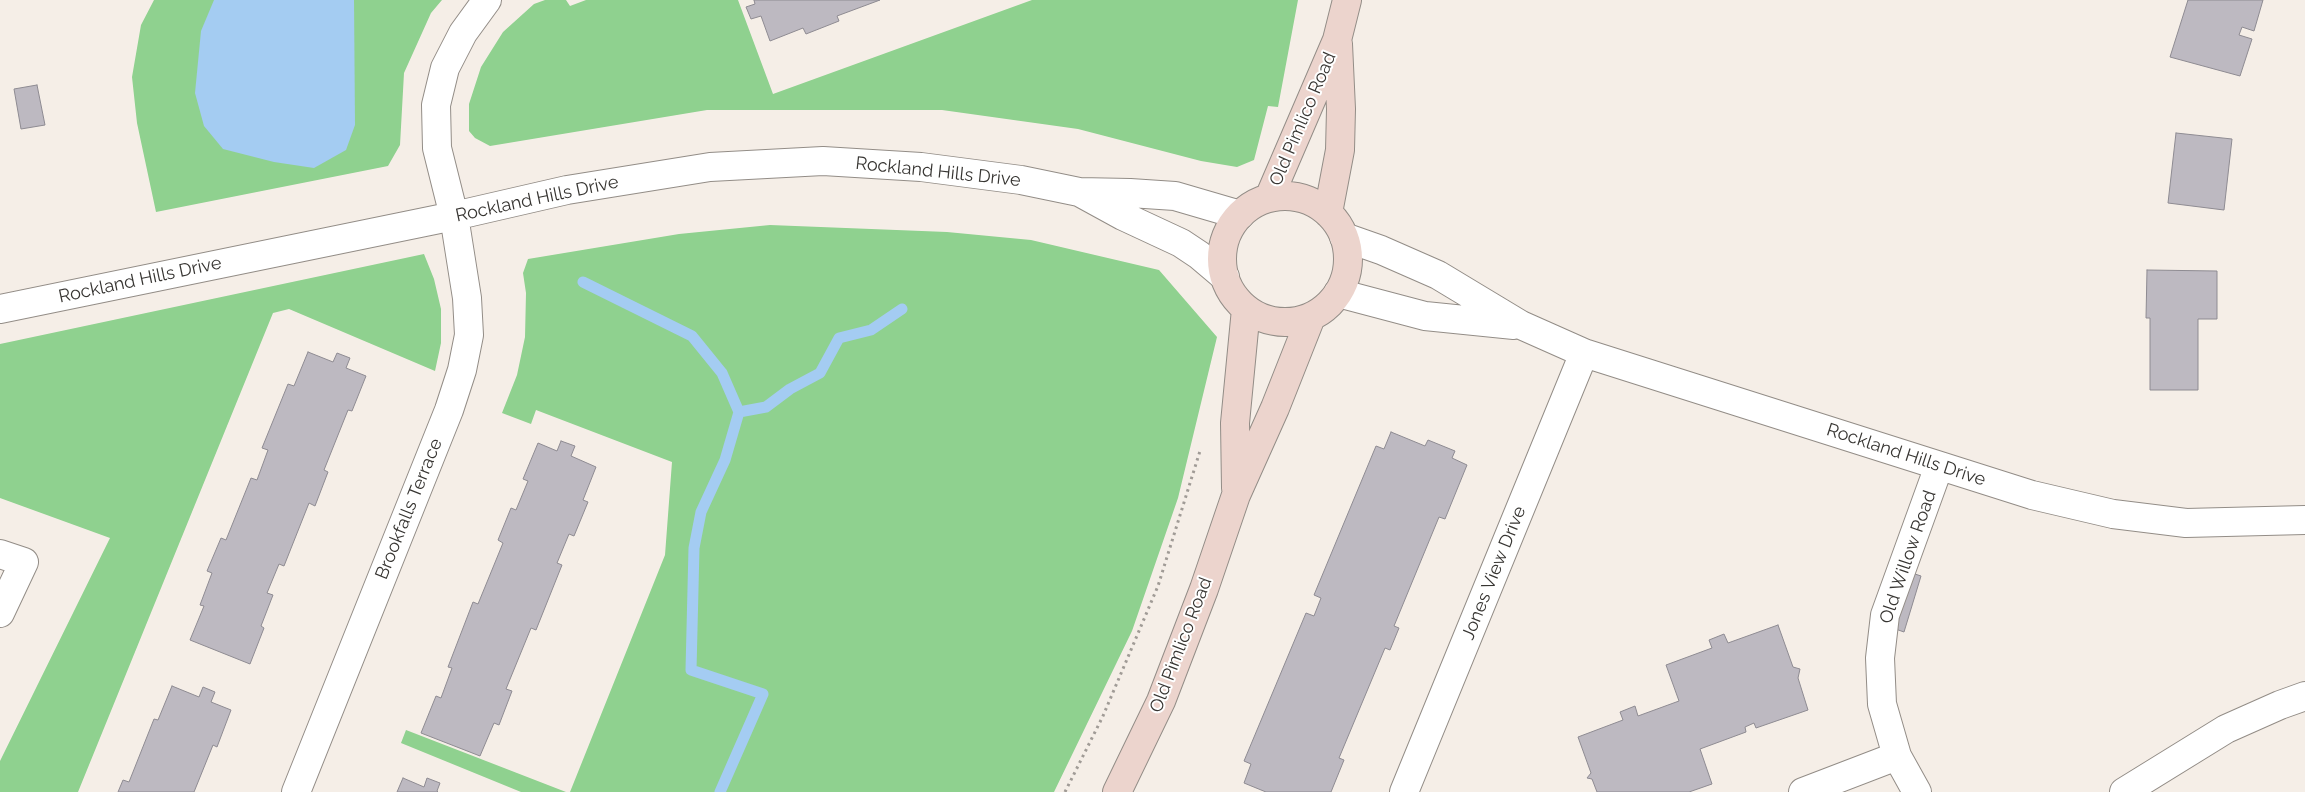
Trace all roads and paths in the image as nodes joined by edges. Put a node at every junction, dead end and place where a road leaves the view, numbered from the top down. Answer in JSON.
{"nodes":[{"id":1,"x":487,"y":0,"type":"edge"},
{"id":2,"x":1346,"y":0,"type":"edge"},
{"id":3,"x":1338,"y":40,"type":"junction"},
{"id":4,"x":1079,"y":192,"type":"junction"},
{"id":5,"x":1269,"y":198,"type":"junction"},
{"id":6,"x":1328,"y":213,"type":"junction"},
{"id":7,"x":1240,"y":214,"type":"junction"},
{"id":8,"x":454,"y":216,"type":"junction"},
{"id":9,"x":1344,"y":237,"type":"junction"},
{"id":10,"x":1225,"y":277,"type":"junction"},
{"id":11,"x":1338,"y":293,"type":"junction"},
{"id":12,"x":0,"y":309,"type":"edge"},
{"id":13,"x":1246,"y":309,"type":"junction"},
{"id":14,"x":1311,"y":317,"type":"junction"},
{"id":15,"x":1521,"y":325,"type":"junction"},
{"id":16,"x":1584,"y":353,"type":"junction"},
{"id":17,"x":1202,"y":445,"type":"dead end"},
{"id":18,"x":1939,"y":466,"type":"junction"},
{"id":19,"x":1236,"y":495,"type":"junction"},
{"id":20,"x":2305,"y":520,"type":"edge"},
{"id":21,"x":12,"y":558,"type":"edge"},
{"id":22,"x":0,"y":613,"type":"edge"},
{"id":23,"x":2305,"y":696,"type":"edge"},
{"id":24,"x":1897,"y":756,"type":"junction"},
{"id":25,"x":296,"y":792,"type":"edge"},
{"id":26,"x":1065,"y":792,"type":"edge"},
{"id":27,"x":1117,"y":792,"type":"edge"},
{"id":28,"x":1404,"y":792,"type":"edge"},
{"id":29,"x":1804,"y":792,"type":"edge"},
{"id":30,"x":1917,"y":792,"type":"edge"},
{"id":31,"x":2124,"y":792,"type":"edge"}],
"edges":[{"from":1,"to":8,"type":"street","name":"Brookfalls Terrace"},
{"from":2,"to":3,"type":"street","name":"Old Pimlico Road"},
{"from":3,"to":5,"type":"street","name":"Old Pimlico Road"},
{"from":3,"to":6,"type":"street","name":"Old Pimlico Road"},
{"from":4,"to":7,"type":"street","name":"Rockland Hills Drive"},
{"from":4,"to":8,"type":"street","name":"Rockland Hills Drive"},
{"from":4,"to":10,"type":"street","name":"Rockland Hills Drive"},
{"from":5,"to":6,"type":"street"},
{"from":5,"to":7,"type":"street"},
{"from":6,"to":9,"type":"street"},
{"from":7,"to":10,"type":"street"},
{"from":8,"to":12,"type":"street","name":"Rockland Hills Drive"},
{"from":8,"to":25,"type":"street","name":"Brookfalls Terrace"},
{"from":9,"to":11,"type":"street"},
{"from":9,"to":15,"type":"street","name":"Rockland Hills Drive"},
{"from":10,"to":13,"type":"street"},
{"from":11,"to":14,"type":"street"},
{"from":11,"to":15,"type":"street","name":"Rockland Hills Drive"},
{"from":13,"to":14,"type":"street"},
{"from":13,"to":19,"type":"street","name":"Old Pimlico Road"},
{"from":14,"to":19,"type":"street","name":"Old Pimlico Road"},
{"from":15,"to":16,"type":"street","name":"Rockland Hills Drive"},
{"from":16,"to":18,"type":"street","name":"Rockland Hills Drive"},
{"from":16,"to":28,"type":"street","name":"Jones View Drive"},
{"from":17,"to":26,"type":"path"},
{"from":18,"to":20,"type":"street","name":"Rockland Hills Drive"},
{"from":18,"to":24,"type":"street","name":"Old Willow Road"},
{"from":19,"to":27,"type":"street","name":"Old Pimlico Road"},
{"from":21,"to":22,"type":"street"},
{"from":23,"to":31,"type":"street"},
{"from":24,"to":29,"type":"street"},
{"from":24,"to":30,"type":"street","name":"Old Willow Road"}]}
